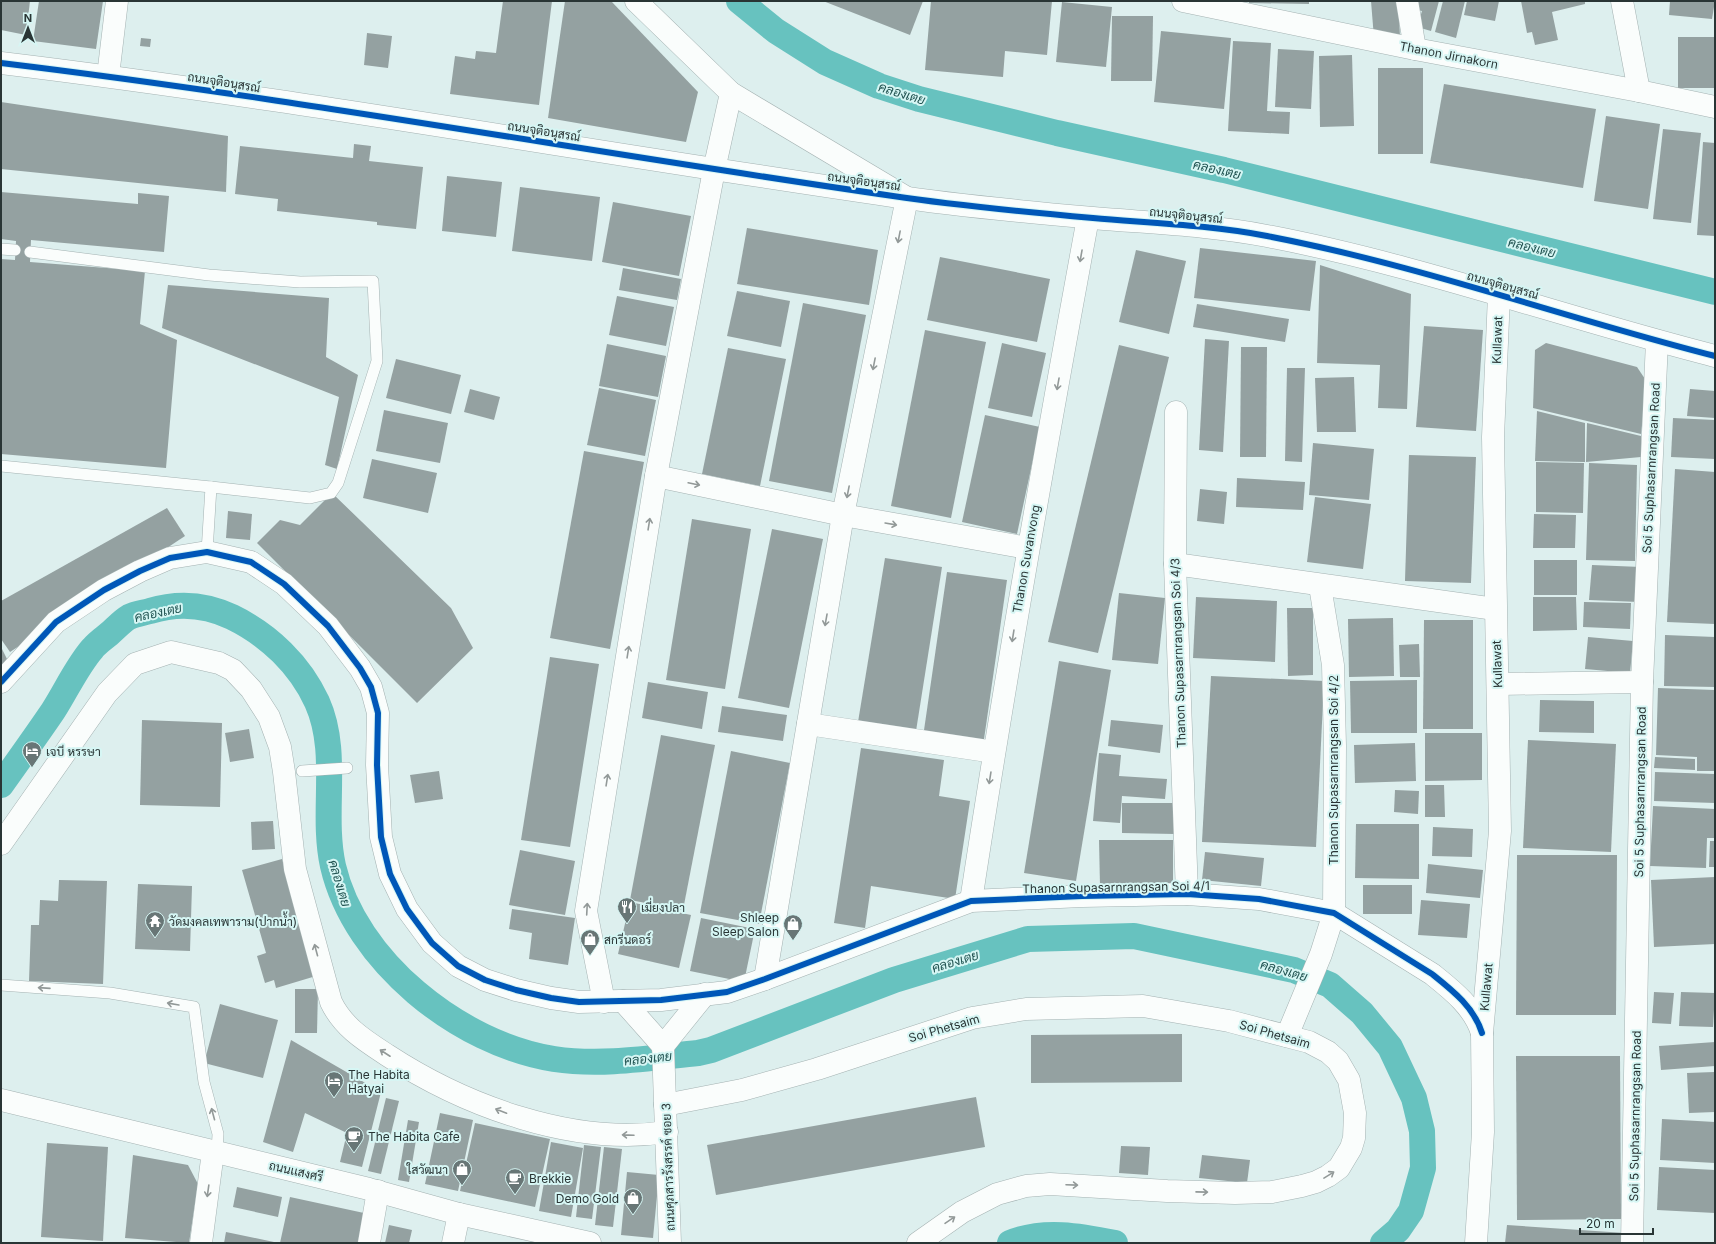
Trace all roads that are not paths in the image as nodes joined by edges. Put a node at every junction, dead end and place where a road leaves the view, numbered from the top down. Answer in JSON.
{"nodes":[{"id":1,"x":117,"y":1,"type":"edge"},
{"id":2,"x":636,"y":1,"type":"edge"},
{"id":3,"x":1183,"y":1,"type":"edge"},
{"id":4,"x":1407,"y":1,"type":"edge"},
{"id":5,"x":1622,"y":1,"type":"edge"},
{"id":6,"x":1234,"y":6,"type":"edge"},
{"id":7,"x":1415,"y":49,"type":"junction"},
{"id":8,"x":1,"y":63,"type":"edge"},
{"id":9,"x":108,"y":76,"type":"junction"},
{"id":10,"x":1639,"y":91,"type":"junction"},
{"id":11,"x":731,"y":93,"type":"junction"},
{"id":12,"x":1715,"y":107,"type":"edge"},
{"id":13,"x":714,"y":170,"type":"junction"},
{"id":14,"x":907,"y":198,"type":"junction"},
{"id":15,"x":1088,"y":218,"type":"junction"},
{"id":16,"x":1,"y":249,"type":"edge"},
{"id":17,"x":15,"y":250,"type":"dead end"},
{"id":18,"x":30,"y":252,"type":"dead end"},
{"id":19,"x":1499,"y":295,"type":"junction"},
{"id":20,"x":1657,"y":341,"type":"junction"},
{"id":21,"x":1715,"y":356,"type":"edge"},
{"id":22,"x":1176,"y":412,"type":"dead end"},
{"id":23,"x":1,"y":466,"type":"edge"},
{"id":24,"x":656,"y":476,"type":"junction"},
{"id":25,"x":211,"y":487,"type":"junction"},
{"id":26,"x":843,"y":515,"type":"junction"},
{"id":27,"x":1028,"y":548,"type":"junction"},
{"id":28,"x":207,"y":552,"type":"junction"},
{"id":29,"x":1175,"y":564,"type":"junction"},
{"id":30,"x":1320,"y":586,"type":"junction"},
{"id":31,"x":1495,"y":609,"type":"junction"},
{"id":32,"x":1,"y":682,"type":"edge"},
{"id":33,"x":1642,"y":682,"type":"junction"},
{"id":34,"x":1499,"y":684,"type":"junction"},
{"id":35,"x":808,"y":724,"type":"junction"},
{"id":36,"x":994,"y":752,"type":"junction"},
{"id":37,"x":347,"y":768,"type":"dead end"},
{"id":38,"x":302,"y":771,"type":"dead end"},
{"id":39,"x":1,"y":844,"type":"edge"},
{"id":40,"x":1187,"y":894,"type":"junction"},
{"id":41,"x":971,"y":901,"type":"junction"},
{"id":42,"x":1334,"y":913,"type":"junction"},
{"id":43,"x":766,"y":979,"type":"junction"},
{"id":44,"x":1,"y":985,"type":"edge"},
{"id":45,"x":705,"y":994,"type":"junction"},
{"id":46,"x":613,"y":1001,"type":"junction"},
{"id":47,"x":1482,"y":1032,"type":"junction"},
{"id":48,"x":1287,"y":1036,"type":"junction"},
{"id":49,"x":663,"y":1046,"type":"junction"},
{"id":50,"x":665,"y":1098,"type":"junction"},
{"id":51,"x":1,"y":1100,"type":"edge"},
{"id":52,"x":667,"y":1132,"type":"junction"},
{"id":53,"x":215,"y":1152,"type":"junction"},
{"id":54,"x":378,"y":1191,"type":"junction"},
{"id":55,"x":459,"y":1214,"type":"junction"},
{"id":56,"x":558,"y":1240,"type":"edge"},
{"id":57,"x":201,"y":1243,"type":"edge"},
{"id":58,"x":369,"y":1243,"type":"edge"},
{"id":59,"x":453,"y":1243,"type":"edge"},
{"id":60,"x":590,"y":1243,"type":"edge"},
{"id":61,"x":670,"y":1243,"type":"edge"},
{"id":62,"x":918,"y":1243,"type":"edge"},
{"id":63,"x":1476,"y":1243,"type":"edge"},
{"id":64,"x":1632,"y":1243,"type":"edge"}],
"edges":[{"from":1,"to":9,"type":"street"},
{"from":2,"to":11,"type":"street"},
{"from":3,"to":6,"type":"street","name":"Thanon Jirnakorn"},
{"from":4,"to":7,"type":"street"},
{"from":5,"to":10,"type":"street"},
{"from":6,"to":7,"type":"street","name":"Thanon Jirnakorn"},
{"from":7,"to":10,"type":"street","name":"Thanon Jirnakorn"},
{"from":8,"to":9,"type":"street","name":"ถนนจุติอนุสรณ์"},
{"from":9,"to":13,"type":"street","name":"ถนนจุติอนุสรณ์"},
{"from":10,"to":12,"type":"street","name":"Thanon Jirnakorn"},
{"from":11,"to":13,"type":"street"},
{"from":11,"to":14,"type":"street"},
{"from":13,"to":14,"type":"street","name":"ถนนจุติอนุสรณ์"},
{"from":13,"to":24,"type":"street"},
{"from":14,"to":15,"type":"street","name":"ถนนจุติอนุสรณ์"},
{"from":14,"to":26,"type":"street","one_way":true},
{"from":15,"to":19,"type":"street","name":"ถนนจุติอนุสรณ์"},
{"from":15,"to":27,"type":"street","name":"Thanon Suvanvong","one_way":true},
{"from":16,"to":17,"type":"lane"},
{"from":18,"to":25,"type":"lane"},
{"from":19,"to":20,"type":"street","name":"ถนนจุติอนุสรณ์"},
{"from":19,"to":31,"type":"street","name":"Kullawat"},
{"from":20,"to":21,"type":"street","name":"ถนนจุติอนุสรณ์"},
{"from":20,"to":33,"type":"street","name":"Soi 5 Suphasarnrangsan Road"},
{"from":22,"to":29,"type":"street","name":"Thanon Supasarnrangsan Soi 4/3"},
{"from":23,"to":25,"type":"lane"},
{"from":24,"to":26,"type":"street","one_way":true},
{"from":46,"to":24,"type":"street","one_way":true},
{"from":25,"to":28,"type":"lane"},
{"from":26,"to":27,"type":"street","one_way":true},
{"from":26,"to":35,"type":"street","one_way":true},
{"from":27,"to":36,"type":"street","name":"Thanon Suvanvong","one_way":true},
{"from":28,"to":32,"type":"street"},
{"from":28,"to":46,"type":"street","name":"Thanon Supasarnrangsan Soi 4/1"},
{"from":29,"to":30,"type":"street"},
{"from":29,"to":40,"type":"street","name":"Thanon Supasarnrangsan Soi 4/3"},
{"from":30,"to":31,"type":"street"},
{"from":30,"to":42,"type":"street","name":"Thanon Supasarnrangsan Soi 4/2"},
{"from":31,"to":34,"type":"street","name":"Kullawat"},
{"from":33,"to":34,"type":"street"},
{"from":33,"to":64,"type":"street","name":"Soi 5 Suphasarnrangsan Road"},
{"from":34,"to":47,"type":"street","name":"Kullawat"},
{"from":35,"to":36,"type":"street"},
{"from":35,"to":43,"type":"street"},
{"from":36,"to":41,"type":"street","name":"Thanon Suvanvong","one_way":true},
{"from":37,"to":38,"type":"lane"},
{"from":52,"to":39,"type":"street","one_way":true},
{"from":40,"to":41,"type":"street","name":"Thanon Supasarnrangsan Soi 4/1"},
{"from":40,"to":42,"type":"street","name":"Thanon Supasarnrangsan Soi 4/1"},
{"from":41,"to":43,"type":"street","name":"Thanon Supasarnrangsan Soi 4/1"},
{"from":42,"to":47,"type":"street","name":"Thanon Supasarnrangsan Soi 4/1"},
{"from":42,"to":48,"type":"street","name":"Thanon Supasarnrangsan Soi 4/2"},
{"from":43,"to":45,"type":"street","name":"Thanon Supasarnrangsan Soi 4/1"},
{"from":53,"to":44,"type":"lane","one_way":true},
{"from":45,"to":46,"type":"street","name":"Thanon Supasarnrangsan Soi 4/1"},
{"from":45,"to":49,"type":"street"},
{"from":46,"to":49,"type":"street"},
{"from":47,"to":63,"type":"street","name":"Kullawat"},
{"from":48,"to":50,"type":"street","name":"Soi Phetsaim"},
{"from":62,"to":48,"type":"street","name":"Soi Phetsaim","one_way":true},
{"from":49,"to":50,"type":"street","name":"ถนนศุภสารรังสรรค์ ซอย 3"},
{"from":50,"to":52,"type":"street","name":"ถนนศุภสารรังสรรค์ ซอย 3"},
{"from":51,"to":53,"type":"street","name":"ถนนเเสงศรี"},
{"from":52,"to":61,"type":"street","name":"ถนนศุภสารรังสรรค์ ซอย 3"},
{"from":53,"to":54,"type":"street","name":"ถนนเเสงศรี"},
{"from":53,"to":57,"type":"street","one_way":true},
{"from":54,"to":55,"type":"street","name":"ถนนเเสงศรี"},
{"from":54,"to":58,"type":"street"},
{"from":55,"to":56,"type":"street","name":"ถนนเเสงศรี"},
{"from":55,"to":59,"type":"street"},
{"from":56,"to":60,"type":"street","name":"ถนนเเสงศรี"}]}
